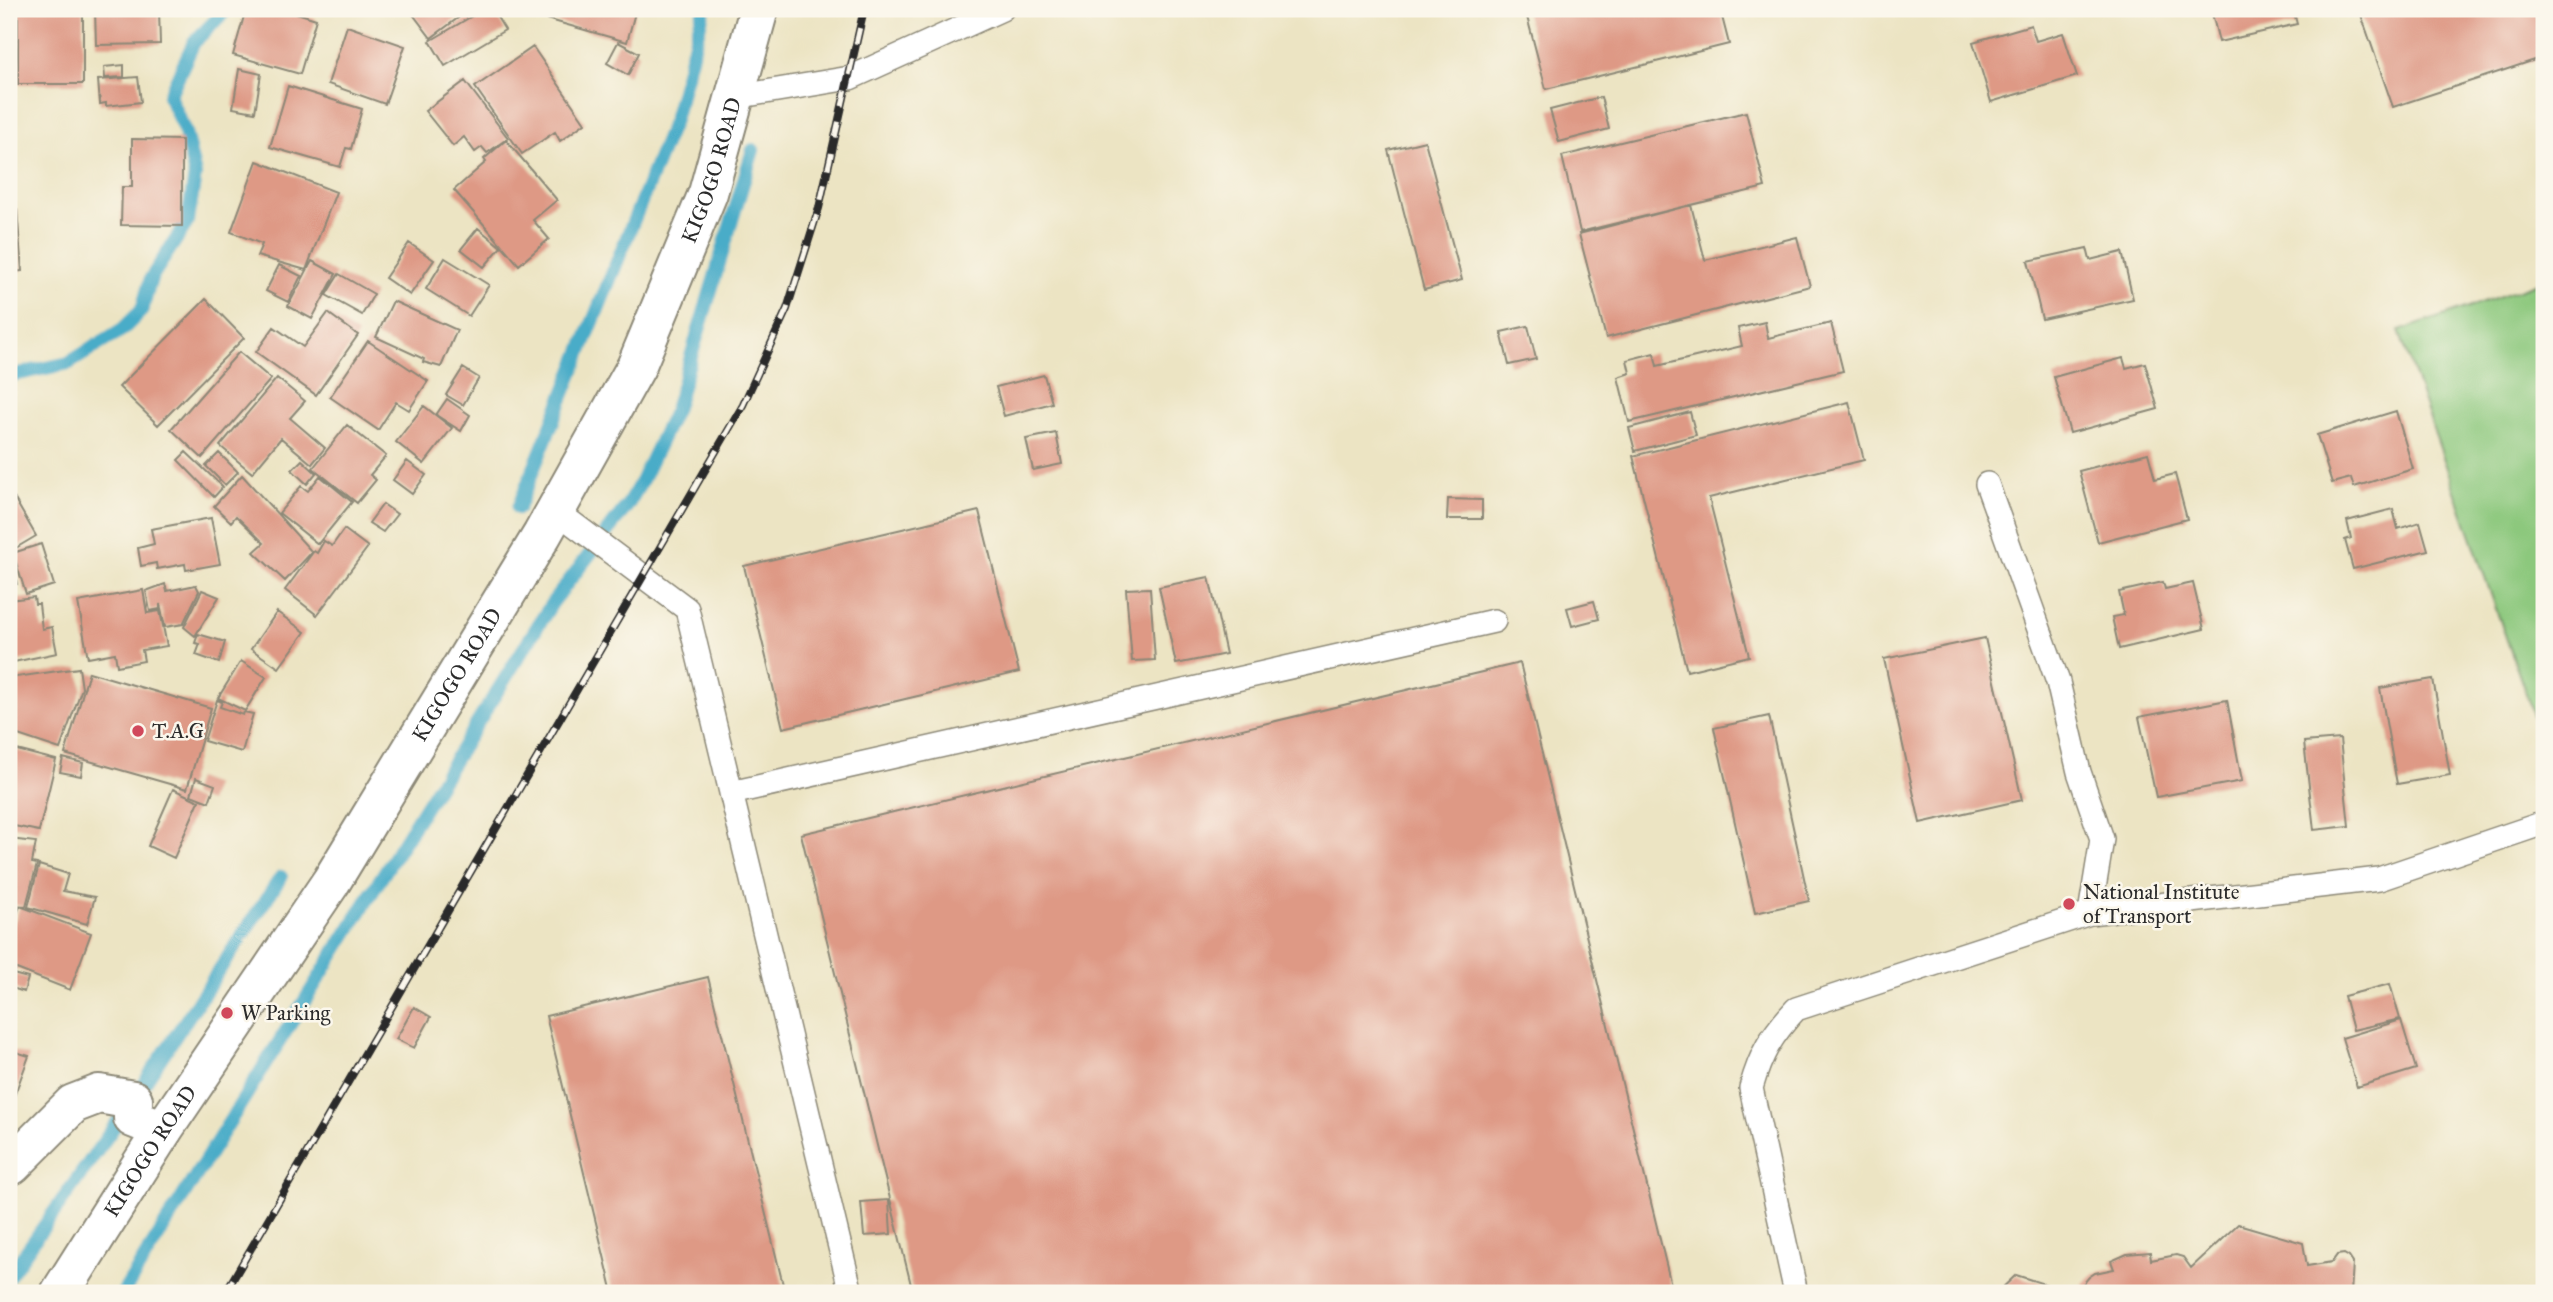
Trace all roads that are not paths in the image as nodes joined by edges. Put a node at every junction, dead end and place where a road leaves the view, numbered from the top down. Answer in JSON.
{"nodes":[{"id":1,"x":759,"y":9,"type":"edge"},
{"id":2,"x":1002,"y":9,"type":"edge"},
{"id":3,"x":735,"y":97,"type":"junction"},
{"id":4,"x":1987,"y":484,"type":"dead end"},
{"id":5,"x":556,"y":511,"type":"junction"},
{"id":6,"x":1494,"y":621,"type":"dead end"},
{"id":7,"x":731,"y":793,"type":"junction"},
{"id":8,"x":2544,"y":823,"type":"edge"},
{"id":9,"x":2090,"y":913,"type":"junction"},
{"id":10,"x":163,"y":1130,"type":"junction"},
{"id":11,"x":9,"y":1164,"type":"edge"},
{"id":12,"x":60,"y":1293,"type":"edge"},
{"id":13,"x":851,"y":1293,"type":"edge"},
{"id":14,"x":1796,"y":1293,"type":"edge"}],
"edges":[{"from":1,"to":3,"type":"main road","name":"KIGOGO ROAD"},
{"from":2,"to":3,"type":"lane"},
{"from":3,"to":5,"type":"main road","name":"KIGOGO ROAD"},
{"from":4,"to":9,"type":"lane"},
{"from":5,"to":7,"type":"lane"},
{"from":5,"to":10,"type":"main road","name":"KIGOGO ROAD"},
{"from":6,"to":7,"type":"lane"},
{"from":7,"to":13,"type":"lane"},
{"from":8,"to":9,"type":"lane"},
{"from":9,"to":14,"type":"lane"},
{"from":10,"to":11,"type":"main road"},
{"from":10,"to":12,"type":"main road","name":"KIGOGO ROAD"}]}
